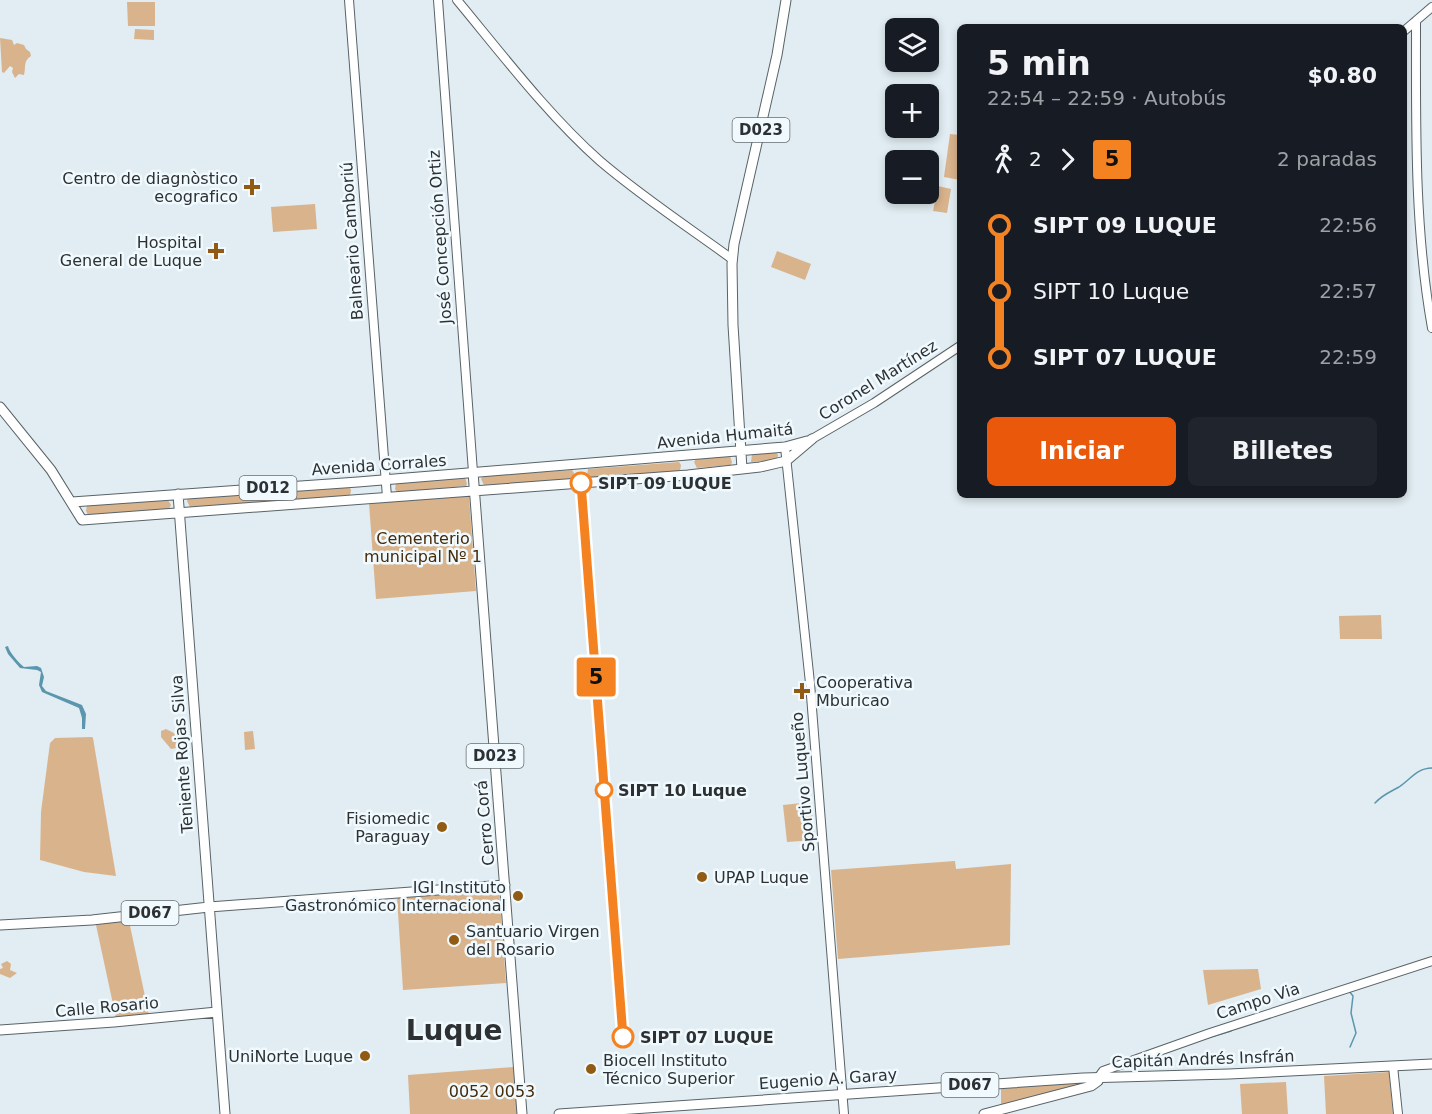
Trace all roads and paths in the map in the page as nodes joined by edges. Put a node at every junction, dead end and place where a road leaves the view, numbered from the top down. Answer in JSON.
{"nodes":[{"id":1,"x":349,"y":0,"type":"edge"},
{"id":2,"x":438,"y":0,"type":"edge"},
{"id":3,"x":458,"y":0,"type":"edge"},
{"id":4,"x":463,"y":0,"type":"edge"},
{"id":5,"x":786,"y":0,"type":"edge"},
{"id":6,"x":1432,"y":7,"type":"edge"},
{"id":7,"x":1419,"y":18,"type":"junction"},
{"id":8,"x":1407,"y":28,"type":"edge"},
{"id":9,"x":606,"y":164,"type":"junction"},
{"id":10,"x":732,"y":259,"type":"junction"},
{"id":11,"x":1432,"y":328,"type":"edge"},
{"id":12,"x":957,"y":348,"type":"edge"},
{"id":13,"x":0,"y":407,"type":"edge"},
{"id":14,"x":812,"y":439,"type":"junction"},
{"id":15,"x":785,"y":447,"type":"junction"},
{"id":16,"x":740,"y":450,"type":"junction"},
{"id":17,"x":786,"y":461,"type":"junction"},
{"id":18,"x":742,"y":469,"type":"junction"},
{"id":19,"x":472,"y":472,"type":"junction"},
{"id":20,"x":385,"y":479,"type":"junction"},
{"id":21,"x":474,"y":490,"type":"junction"},
{"id":22,"x":178,"y":495,"type":"junction"},
{"id":23,"x":387,"y":497,"type":"junction"},
{"id":24,"x":72,"y":502,"type":"junction"},
{"id":25,"x":179,"y":513,"type":"junction"},
{"id":26,"x":505,"y":885,"type":"junction"},
{"id":27,"x":209,"y":907,"type":"junction"},
{"id":28,"x":0,"y":926,"type":"edge"},
{"id":29,"x":1432,"y":961,"type":"edge"},
{"id":30,"x":217,"y":1012,"type":"junction"},
{"id":31,"x":0,"y":1030,"type":"edge"},
{"id":32,"x":1432,"y":1064,"type":"edge"},
{"id":33,"x":1393,"y":1066,"type":"junction"},
{"id":34,"x":1098,"y":1078,"type":"junction"},
{"id":35,"x":843,"y":1093,"type":"junction"},
{"id":36,"x":225,"y":1114,"type":"edge"},
{"id":37,"x":522,"y":1114,"type":"edge"},
{"id":38,"x":559,"y":1114,"type":"edge"},
{"id":39,"x":844,"y":1114,"type":"edge"},
{"id":40,"x":984,"y":1114,"type":"edge"},
{"id":41,"x":1398,"y":1114,"type":"edge"}],
"edges":[{"from":1,"to":20,"type":"street","name":"Balneario Camboriú"},
{"from":2,"to":19,"type":"street","name":"José Concepción Ortiz"},
{"from":3,"to":9,"type":"street"},
{"from":4,"to":9,"type":"street"},
{"from":5,"to":10,"type":"main road","number":"D023"},
{"from":6,"to":7,"type":"street"},
{"from":7,"to":8,"type":"street"},
{"from":7,"to":11,"type":"street"},
{"from":9,"to":10,"type":"street"},
{"from":10,"to":16,"type":"main road","number":"D023"},
{"from":12,"to":14,"type":"street","name":"Coronel Martínez","number":"D012"},
{"from":13,"to":24,"type":"main road","number":"D012"},
{"from":14,"to":15,"type":"main road","name":"Avenida Humaitá","number":"D012"},
{"from":14,"to":17,"type":"main road","name":"Avenida Humaitá","number":"D012"},
{"from":15,"to":16,"type":"main road","name":"Avenida Humaitá","number":"D012"},
{"from":15,"to":17,"type":"street","name":"Sportivo Luqueño"},
{"from":16,"to":18,"type":"main road","number":"D023"},
{"from":16,"to":19,"type":"main road","name":"Avenida Humaitá","number":"D012"},
{"from":17,"to":18,"type":"main road","name":"Avenida Humaitá","number":"D012"},
{"from":17,"to":35,"type":"street","name":"Sportivo Luqueño"},
{"from":18,"to":21,"type":"main road","name":"Avenida Humaitá","number":"D012"},
{"from":19,"to":20,"type":"main road","name":"Avenida Corrales","number":"D012"},
{"from":19,"to":21,"type":"main road","name":"Cerro Corá","number":"D023"},
{"from":20,"to":22,"type":"main road","name":"Avenida Corrales","number":"D012"},
{"from":20,"to":23,"type":"street","name":"Balneario Camboriú"},
{"from":21,"to":23,"type":"main road","name":"Avenida Corrales","number":"D012"},
{"from":21,"to":26,"type":"main road","name":"Cerro Corá","number":"D023"},
{"from":22,"to":24,"type":"main road","name":"Avenida Corrales","number":"D012"},
{"from":22,"to":25,"type":"main road","name":"Teniente Rojas Silva"},
{"from":23,"to":25,"type":"main road","name":"Avenida Corrales","number":"D012"},
{"from":24,"to":25,"type":"main road","name":"Avenida Corrales","number":"D012"},
{"from":25,"to":27,"type":"main road","name":"Teniente Rojas Silva"},
{"from":26,"to":27,"type":"main road","number":"D067"},
{"from":26,"to":37,"type":"main road","name":"Cerro Corá","number":"D023"},
{"from":27,"to":28,"type":"main road","number":"D067"},
{"from":27,"to":30,"type":"main road","name":"Teniente Rojas Silva"},
{"from":29,"to":34,"type":"street","name":"Campo Via"},
{"from":30,"to":31,"type":"main road","name":"Calle Rosario"},
{"from":30,"to":36,"type":"main road","name":"Teniente Rojas Silva"},
{"from":32,"to":33,"type":"main road","name":"Capitán Andrés Insfrán","number":"D067"},
{"from":33,"to":34,"type":"main road","name":"Capitán Andrés Insfrán","number":"D067"},
{"from":33,"to":41,"type":"street"},
{"from":34,"to":35,"type":"main road","name":"Eugenio A. Garay","number":"D067"},
{"from":34,"to":40,"type":"main road","name":"Capitán Andrés Insfrán","number":"D067"},
{"from":35,"to":38,"type":"main road","name":"Eugenio A. Garay","number":"D067"},
{"from":35,"to":39,"type":"street","name":"Sportivo Luqueño"}]}
